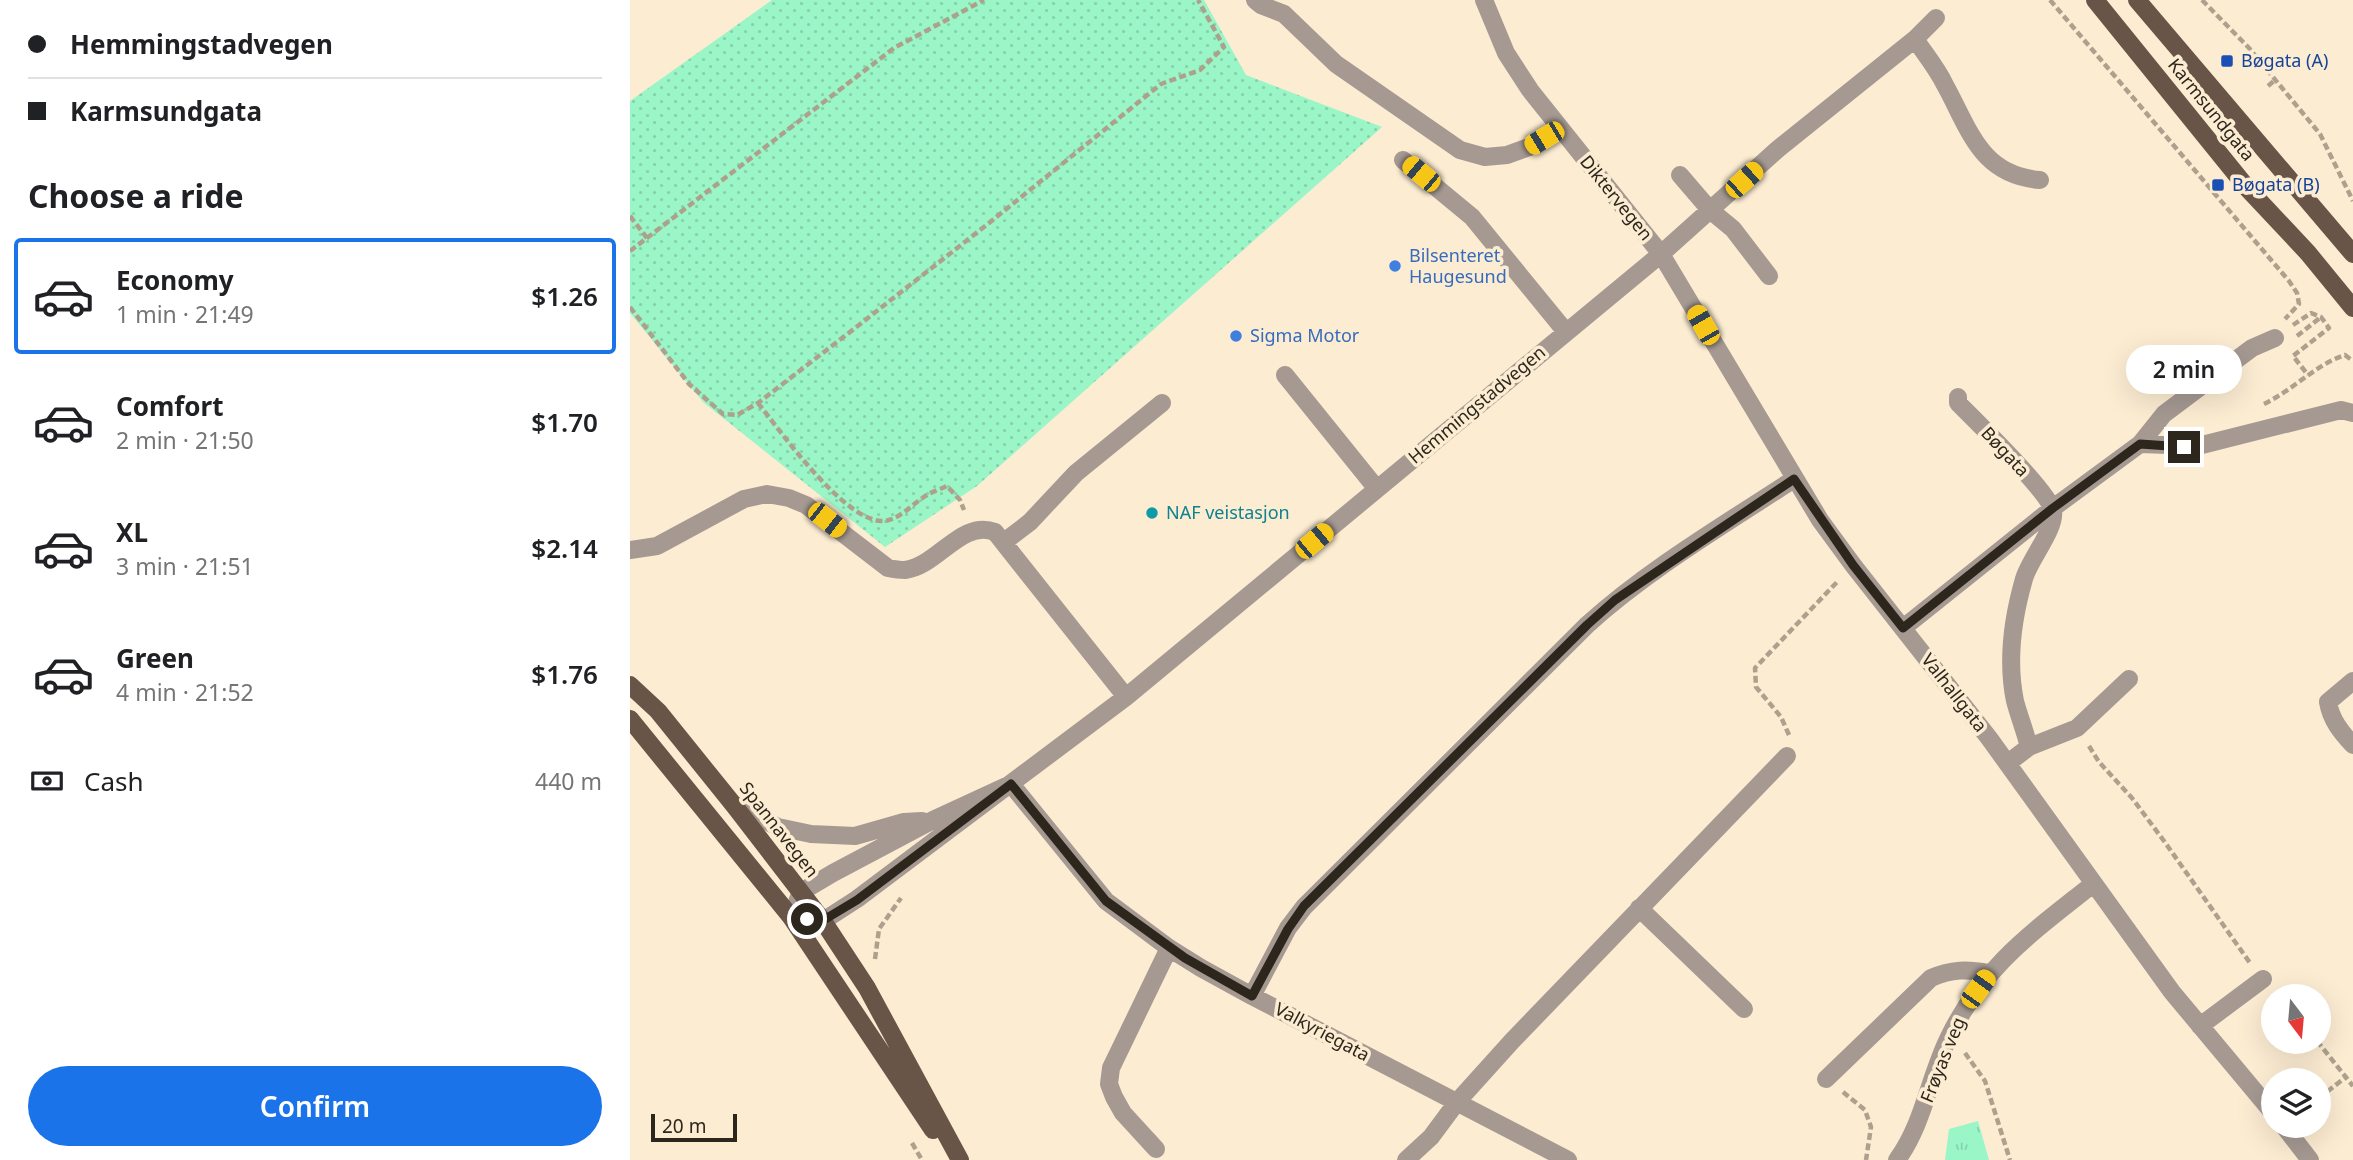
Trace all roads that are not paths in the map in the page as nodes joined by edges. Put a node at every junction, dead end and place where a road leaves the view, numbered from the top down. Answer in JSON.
{"nodes":[{"id":1,"x":1255,"y":0,"type":"edge"},
{"id":2,"x":1484,"y":0,"type":"edge"},
{"id":3,"x":2095,"y":0,"type":"edge"},
{"id":4,"x":2137,"y":0,"type":"edge"},
{"id":5,"x":1283,"y":7,"type":"edge"},
{"id":6,"x":1936,"y":18,"type":"dead end"},
{"id":7,"x":1914,"y":38,"type":"junction"},
{"id":8,"x":1560,"y":128,"type":"junction"},
{"id":9,"x":1403,"y":160,"type":"dead end"},
{"id":10,"x":1680,"y":174,"type":"dead end"},
{"id":11,"x":2040,"y":180,"type":"dead end"},
{"id":12,"x":1710,"y":210,"type":"junction"},
{"id":13,"x":1661,"y":254,"type":"junction"},
{"id":14,"x":2353,"y":254,"type":"edge"},
{"id":15,"x":1769,"y":276,"type":"dead end"},
{"id":16,"x":2353,"y":308,"type":"edge"},
{"id":17,"x":1566,"y":332,"type":"junction"},
{"id":18,"x":2275,"y":338,"type":"road end"},
{"id":19,"x":1285,"y":375,"type":"dead end"},
{"id":20,"x":1958,"y":397,"type":"dead end"},
{"id":21,"x":1162,"y":403,"type":"dead end"},
{"id":22,"x":2353,"y":413,"type":"edge"},
{"id":23,"x":2140,"y":444,"type":"junction"},
{"id":24,"x":1794,"y":479,"type":"junction"},
{"id":25,"x":1377,"y":489,"type":"junction"},
{"id":26,"x":2053,"y":508,"type":"junction"},
{"id":27,"x":1004,"y":542,"type":"junction"},
{"id":28,"x":630,"y":550,"type":"edge"},
{"id":29,"x":1903,"y":628,"type":"junction"},
{"id":30,"x":2129,"y":679,"type":"dead end"},
{"id":31,"x":2353,"y":681,"type":"edge"},
{"id":32,"x":630,"y":685,"type":"edge"},
{"id":33,"x":1126,"y":697,"type":"junction"},
{"id":34,"x":630,"y":719,"type":"edge"},
{"id":35,"x":2353,"y":745,"type":"edge"},
{"id":36,"x":2029,"y":747,"type":"junction"},
{"id":37,"x":1787,"y":756,"type":"road end"},
{"id":38,"x":2008,"y":763,"type":"junction"},
{"id":39,"x":1011,"y":784,"type":"junction"},
{"id":40,"x":733,"y":804,"type":"junction"},
{"id":41,"x":933,"y":820,"type":"junction"},
{"id":42,"x":2093,"y":884,"type":"junction"},
{"id":43,"x":801,"y":892,"type":"junction"},
{"id":44,"x":1639,"y":908,"type":"junction"},
{"id":45,"x":791,"y":917,"type":"junction"},
{"id":46,"x":822,"y":921,"type":"junction"},
{"id":47,"x":1169,"y":948,"type":"junction"},
{"id":48,"x":1989,"y":973,"type":"junction"},
{"id":49,"x":2263,"y":979,"type":"road end"},
{"id":50,"x":1252,"y":996,"type":"junction"},
{"id":51,"x":1744,"y":1009,"type":"dead end"},
{"id":52,"x":2200,"y":1026,"type":"junction"},
{"id":53,"x":1826,"y":1079,"type":"road end"},
{"id":54,"x":2261,"y":1099,"type":"edge"},
{"id":55,"x":1457,"y":1102,"type":"junction"},
{"id":56,"x":2293,"y":1138,"type":"edge"},
{"id":57,"x":1156,"y":1149,"type":"dead end"},
{"id":58,"x":957,"y":1160,"type":"edge"},
{"id":59,"x":1406,"y":1160,"type":"edge"},
{"id":60,"x":1568,"y":1160,"type":"edge"},
{"id":61,"x":1897,"y":1160,"type":"edge"},
{"id":62,"x":2310,"y":1160,"type":"edge"}],
"edges":[{"from":1,"to":5,"type":"street"},
{"from":2,"to":8,"type":"street","name":"Diktervegen"},
{"from":3,"to":16,"type":"main road","name":"Karmsundgata"},
{"from":4,"to":14,"type":"main road","name":"Karmsundgata"},
{"from":5,"to":8,"type":"street"},
{"from":6,"to":7,"type":"street","name":"Hemmingstadvegen"},
{"from":7,"to":11,"type":"street"},
{"from":7,"to":12,"type":"street","name":"Hemmingstadvegen"},
{"from":8,"to":13,"type":"street","name":"Diktervegen"},
{"from":9,"to":17,"type":"street"},
{"from":10,"to":12,"type":"street"},
{"from":12,"to":13,"type":"street","name":"Hemmingstadvegen"},
{"from":12,"to":15,"type":"street"},
{"from":13,"to":17,"type":"street","name":"Hemmingstadvegen"},
{"from":13,"to":24,"type":"street","name":"Valhallgata"},
{"from":17,"to":25,"type":"street","name":"Hemmingstadvegen"},
{"from":18,"to":23,"type":"street"},
{"from":19,"to":25,"type":"street"},
{"from":20,"to":26,"type":"street","name":"Bøgata"},
{"from":21,"to":27,"type":"street"},
{"from":22,"to":23,"type":"street"},
{"from":23,"to":26,"type":"street"},
{"from":24,"to":29,"type":"street","name":"Valhallgata"},
{"from":24,"to":50,"type":"street"},
{"from":25,"to":33,"type":"street","name":"Hemmingstadvegen"},
{"from":26,"to":29,"type":"street"},
{"from":26,"to":36,"type":"street"},
{"from":27,"to":28,"type":"street"},
{"from":27,"to":33,"type":"street"},
{"from":29,"to":38,"type":"street","name":"Valhallgata"},
{"from":30,"to":36,"type":"street"},
{"from":31,"to":35,"type":"street"},
{"from":32,"to":40,"type":"main road","name":"Spannavegen"},
{"from":33,"to":39,"type":"street","name":"Hemmingstadvegen"},
{"from":34,"to":45,"type":"main road","name":"Spannavegen"},
{"from":36,"to":38,"type":"street"},
{"from":37,"to":44,"type":"street"},
{"from":38,"to":42,"type":"street","name":"Valhallgata"},
{"from":39,"to":41,"type":"street","name":"Hemmingstadvegen"},
{"from":39,"to":46,"type":"street","name":"Hemmingstadvegen"},
{"from":39,"to":47,"type":"street","name":"Valkyriegata"},
{"from":40,"to":41,"type":"street"},
{"from":40,"to":43,"type":"main road","name":"Spannavegen"},
{"from":41,"to":43,"type":"street","name":"Hemmingstadvegen"},
{"from":42,"to":48,"type":"street","name":"Frøyas veg"},
{"from":42,"to":52,"type":"street","name":"Valhallgata"},
{"from":43,"to":45,"type":"street"},
{"from":43,"to":46,"type":"main road","name":"Spannavegen"},
{"from":44,"to":51,"type":"street"},
{"from":44,"to":55,"type":"street"},
{"from":45,"to":46,"type":"street"},
{"from":45,"to":58,"type":"main road","name":"Spannavegen"},
{"from":46,"to":58,"type":"main road","name":"Spannavegen"},
{"from":47,"to":50,"type":"street","name":"Valkyriegata"},
{"from":47,"to":57,"type":"street"},
{"from":48,"to":53,"type":"street"},
{"from":48,"to":61,"type":"street","name":"Frøyas veg"},
{"from":49,"to":52,"type":"street"},
{"from":50,"to":55,"type":"street","name":"Valkyriegata"},
{"from":52,"to":54,"type":"street","name":"Valhallgata"},
{"from":55,"to":59,"type":"street"},
{"from":55,"to":60,"type":"street","name":"Valkyriegata"},
{"from":56,"to":62,"type":"street"}]}
